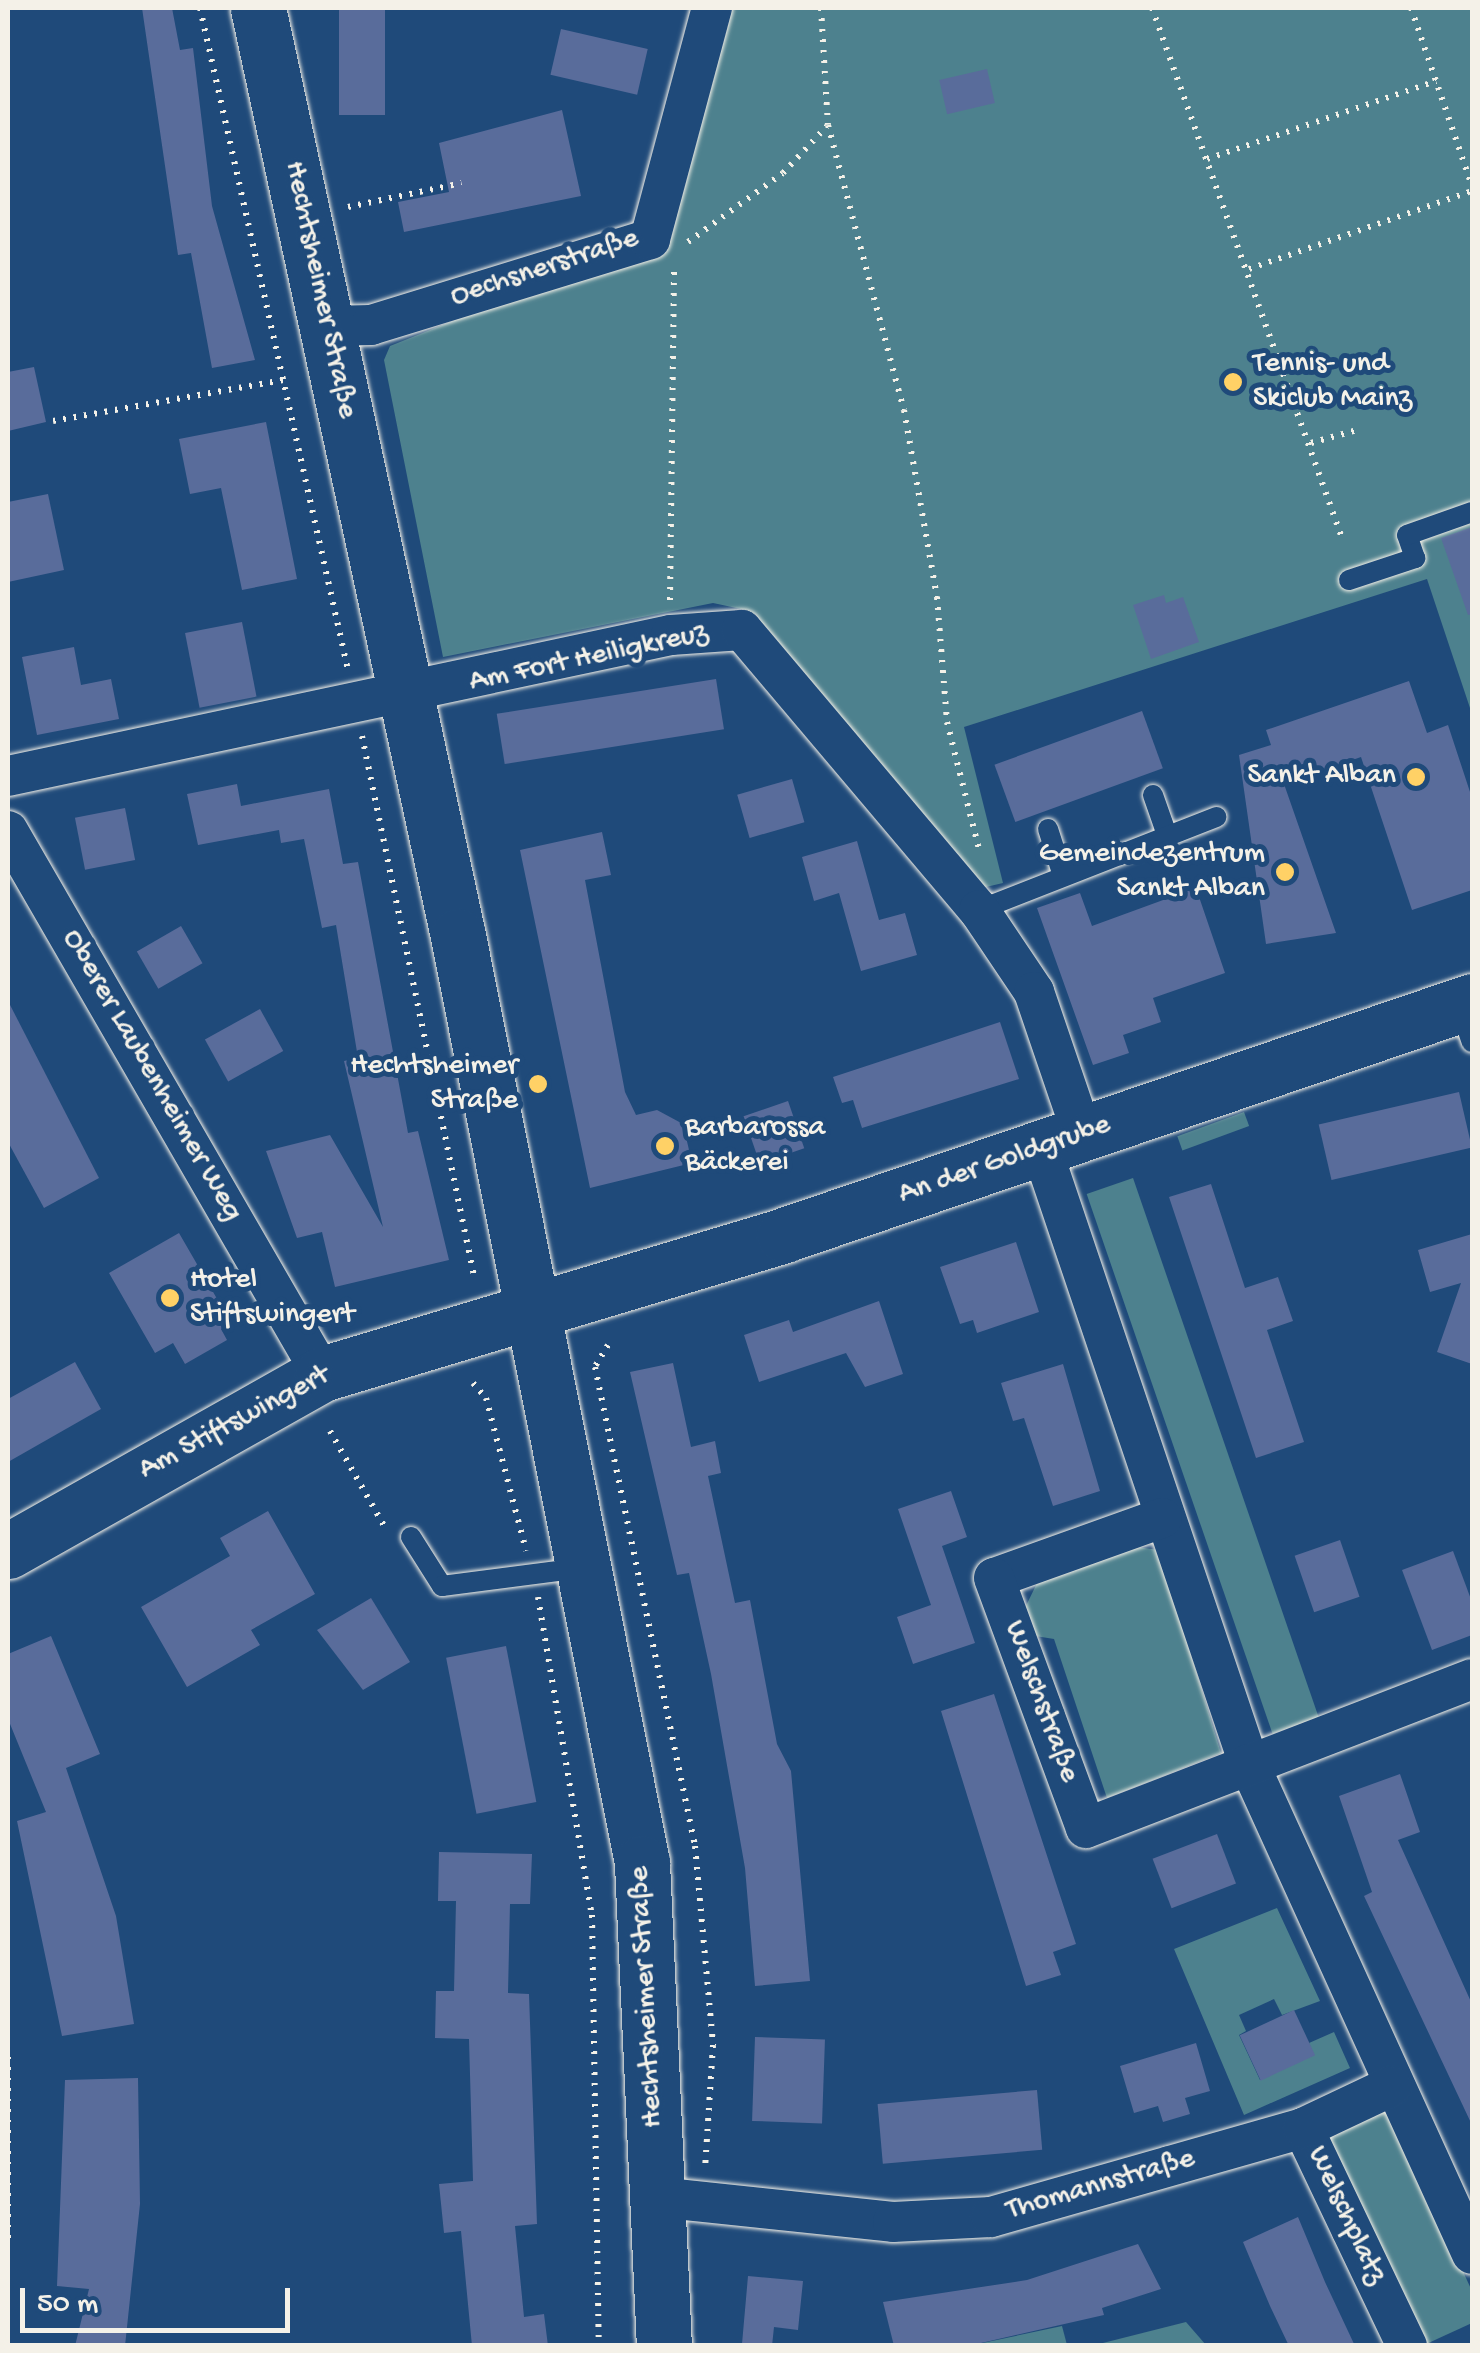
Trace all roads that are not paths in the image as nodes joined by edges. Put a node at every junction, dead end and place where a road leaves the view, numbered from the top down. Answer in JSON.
{"nodes":[{"id":1,"x":258,"y":8,"type":"edge"},
{"id":2,"x":712,"y":8,"type":"edge"},
{"id":3,"x":326,"y":326,"type":"junction"},
{"id":4,"x":1472,"y":512,"type":"edge"},
{"id":5,"x":1348,"y":580,"type":"dead end"},
{"id":6,"x":381,"y":699,"type":"junction"},
{"id":7,"x":8,"y":776,"type":"edge"},
{"id":8,"x":1153,"y":795,"type":"dead end"},
{"id":9,"x":1216,"y":817,"type":"dead end"},
{"id":10,"x":1048,"y":829,"type":"dead end"},
{"id":11,"x":8,"y":831,"type":"edge"},
{"id":12,"x":1167,"y":835,"type":"junction"},
{"id":13,"x":1062,"y":873,"type":"junction"},
{"id":14,"x":986,"y":906,"type":"junction"},
{"id":15,"x":1468,"y":1016,"type":"edge"},
{"id":16,"x":1063,"y":1143,"type":"junction"},
{"id":17,"x":533,"y":1310,"type":"junction"},
{"id":18,"x":322,"y":1374,"type":"junction"},
{"id":19,"x":1162,"y":1518,"type":"junction"},
{"id":20,"x":411,"y":1537,"type":"dead end"},
{"id":21,"x":8,"y":1551,"type":"edge"},
{"id":22,"x":558,"y":1571,"type":"junction"},
{"id":23,"x":1472,"y":1679,"type":"edge"},
{"id":24,"x":1249,"y":1764,"type":"junction"},
{"id":25,"x":1392,"y":2086,"type":"junction"},
{"id":26,"x":1303,"y":2128,"type":"junction"},
{"id":27,"x":657,"y":2197,"type":"junction"},
{"id":28,"x":1472,"y":2254,"type":"edge"},
{"id":29,"x":664,"y":2346,"type":"edge"},
{"id":30,"x":1407,"y":2346,"type":"edge"}],
"edges":[{"from":1,"to":3,"type":"street","name":"Hechtsheimer Straße"},
{"from":2,"to":3,"type":"street","name":"Oechsnerstraße"},
{"from":3,"to":6,"type":"street","name":"Hechtsheimer Straße"},
{"from":4,"to":5,"type":"lane"},
{"from":6,"to":7,"type":"street","name":"Am Fort Heiligkreuz"},
{"from":6,"to":14,"type":"street","name":"Am Fort Heiligkreuz"},
{"from":6,"to":17,"type":"street","name":"Hechtsheimer Straße"},
{"from":8,"to":12,"type":"lane"},
{"from":9,"to":12,"type":"lane"},
{"from":10,"to":13,"type":"lane"},
{"from":11,"to":18,"type":"street","name":"Oberer Laubenheimer Weg"},
{"from":12,"to":13,"type":"lane"},
{"from":13,"to":14,"type":"lane"},
{"from":14,"to":16,"type":"street","name":"Am Fort Heiligkreuz"},
{"from":15,"to":16,"type":"street","name":"An der Goldgrube"},
{"from":16,"to":17,"type":"street","name":"An der Goldgrube"},
{"from":16,"to":19,"type":"street"},
{"from":17,"to":18,"type":"street","name":"Am Stiftswingert"},
{"from":17,"to":22,"type":"street","name":"Hechtsheimer Straße"},
{"from":18,"to":21,"type":"street","name":"Am Stiftswingert"},
{"from":19,"to":24,"type":"street"},
{"from":19,"to":24,"type":"street","name":"Welschstraße"},
{"from":20,"to":22,"type":"lane"},
{"from":22,"to":27,"type":"street","name":"Hechtsheimer Straße"},
{"from":23,"to":24,"type":"street"},
{"from":24,"to":25,"type":"street"},
{"from":25,"to":26,"type":"street","name":"Welschplatz"},
{"from":25,"to":28,"type":"street"},
{"from":26,"to":27,"type":"street","name":"Thomannstraße"},
{"from":26,"to":30,"type":"street","name":"Welschplatz"},
{"from":27,"to":29,"type":"street","name":"Hechtsheimer Straße"}]}
